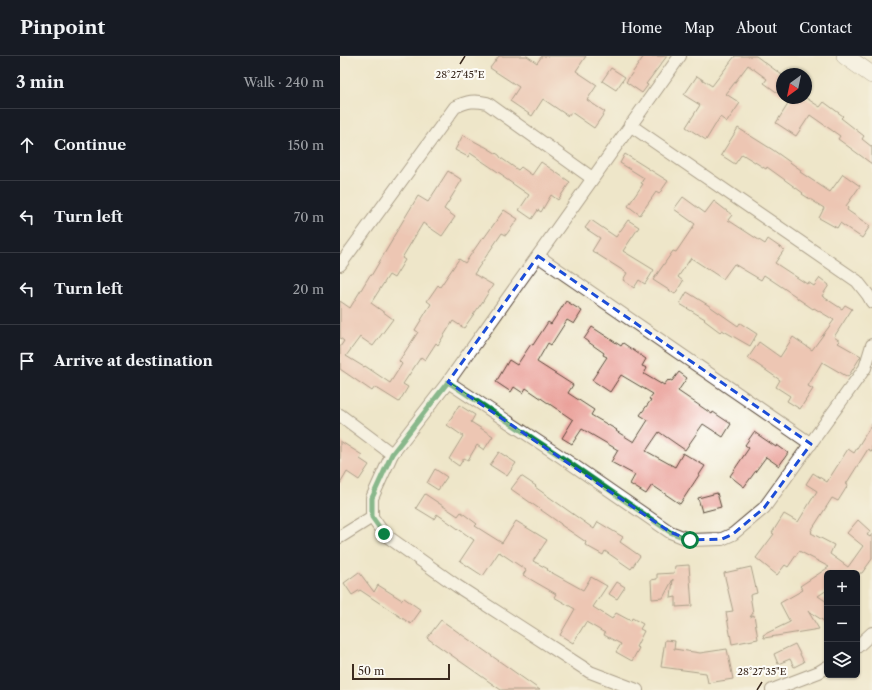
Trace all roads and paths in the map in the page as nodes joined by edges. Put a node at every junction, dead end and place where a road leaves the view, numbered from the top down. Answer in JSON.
{"nodes":[{"id":1,"x":680,"y":56,"type":"edge"},
{"id":2,"x":845,"y":56,"type":"edge"},
{"id":3,"x":872,"y":75,"type":"edge"},
{"id":4,"x":630,"y":125,"type":"junction"},
{"id":5,"x":592,"y":178,"type":"junction"},
{"id":6,"x":538,"y":256,"type":"junction"},
{"id":7,"x":340,"y":265,"type":"edge"},
{"id":8,"x":872,"y":302,"type":"edge"},
{"id":9,"x":872,"y":345,"type":"edge"},
{"id":10,"x":448,"y":382,"type":"junction"},
{"id":11,"x":340,"y":415,"type":"edge"},
{"id":12,"x":811,"y":444,"type":"junction"},
{"id":13,"x":392,"y":454,"type":"junction"},
{"id":14,"x":372,"y":517,"type":"junction"},
{"id":15,"x":340,"y":537,"type":"edge"},
{"id":16,"x":872,"y":633,"type":"edge"},
{"id":17,"x":860,"y":644,"type":"edge"},
{"id":18,"x":824,"y":669,"type":"edge"},
{"id":19,"x":637,"y":690,"type":"edge"},
{"id":20,"x":772,"y":690,"type":"edge"}],
"edges":[{"from":1,"to":4,"type":"street"},
{"from":2,"to":3,"type":"street"},
{"from":4,"to":5,"type":"street"},
{"from":4,"to":8,"type":"street"},
{"from":5,"to":6,"type":"street"},
{"from":5,"to":7,"type":"street"},
{"from":6,"to":10,"type":"street"},
{"from":6,"to":12,"type":"street"},
{"from":9,"to":12,"type":"street"},
{"from":10,"to":12,"type":"street"},
{"from":10,"to":13,"type":"street"},
{"from":11,"to":13,"type":"street"},
{"from":13,"to":14,"type":"street"},
{"from":14,"to":15,"type":"street"},
{"from":14,"to":19,"type":"street"},
{"from":16,"to":17,"type":"street"},
{"from":18,"to":20,"type":"street"}]}
